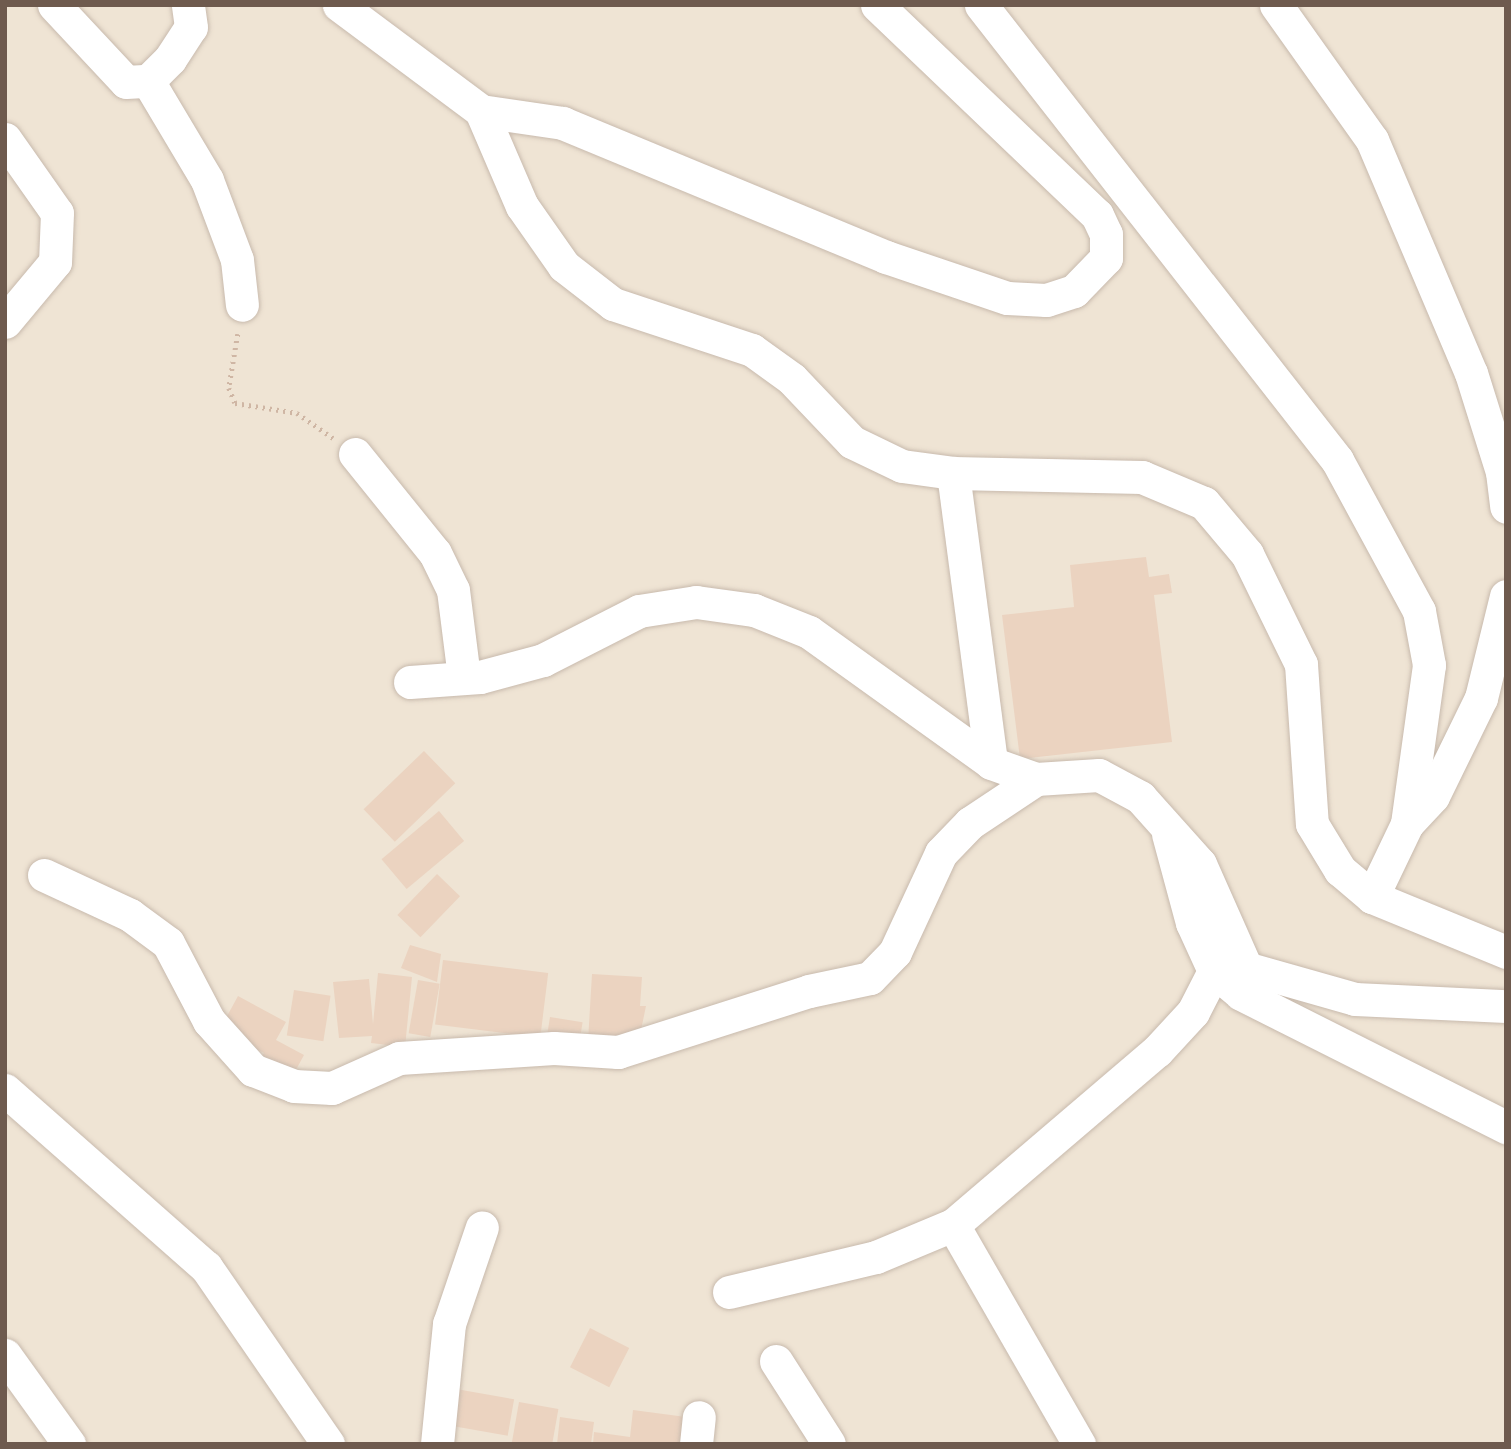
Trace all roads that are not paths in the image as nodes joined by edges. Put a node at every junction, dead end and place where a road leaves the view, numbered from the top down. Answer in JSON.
{"nodes":[{"id":1,"x":54,"y":5,"type":"edge"},
{"id":2,"x":188,"y":5,"type":"edge"},
{"id":3,"x":339,"y":5,"type":"edge"},
{"id":4,"x":877,"y":5,"type":"edge"},
{"id":5,"x":981,"y":5,"type":"edge"},
{"id":6,"x":1276,"y":5,"type":"edge"},
{"id":7,"x":148,"y":81,"type":"junction"},
{"id":8,"x":481,"y":111,"type":"junction"},
{"id":9,"x":5,"y":139,"type":"edge"},
{"id":10,"x":242,"y":306,"type":"road end"},
{"id":11,"x":5,"y":322,"type":"edge"},
{"id":12,"x":355,"y":454,"type":"road end"},
{"id":13,"x":953,"y":473,"type":"junction"},
{"id":14,"x":1506,"y":507,"type":"edge"},
{"id":15,"x":1506,"y":596,"type":"edge"},
{"id":16,"x":464,"y":677,"type":"junction"},
{"id":17,"x":410,"y":682,"type":"dead end"},
{"id":18,"x":991,"y":763,"type":"junction"},
{"id":19,"x":1036,"y":779,"type":"junction"},
{"id":20,"x":1408,"y":824,"type":"junction"},
{"id":21,"x":1168,"y":834,"type":"junction"},
{"id":22,"x":44,"y":875,"type":"dead end"},
{"id":23,"x":1372,"y":898,"type":"junction"},
{"id":24,"x":1506,"y":952,"type":"edge"},
{"id":25,"x":1214,"y":971,"type":"junction"},
{"id":26,"x":1506,"y":1006,"type":"edge"},
{"id":27,"x":5,"y":1090,"type":"edge"},
{"id":28,"x":1506,"y":1127,"type":"edge"},
{"id":29,"x":953,"y":1225,"type":"junction"},
{"id":30,"x":482,"y":1227,"type":"dead end"},
{"id":31,"x":729,"y":1292,"type":"dead end"},
{"id":32,"x":5,"y":1355,"type":"edge"},
{"id":33,"x":776,"y":1361,"type":"dead end"},
{"id":34,"x":69,"y":1444,"type":"edge"},
{"id":35,"x":328,"y":1444,"type":"edge"},
{"id":36,"x":437,"y":1444,"type":"edge"},
{"id":37,"x":829,"y":1444,"type":"edge"},
{"id":38,"x":1079,"y":1444,"type":"edge"}],
"edges":[{"from":1,"to":7,"type":"street"},
{"from":2,"to":7,"type":"street"},
{"from":3,"to":8,"type":"street"},
{"from":4,"to":8,"type":"street"},
{"from":5,"to":20,"type":"street"},
{"from":6,"to":14,"type":"street"},
{"from":7,"to":10,"type":"street"},
{"from":8,"to":13,"type":"street"},
{"from":9,"to":11,"type":"street"},
{"from":12,"to":16,"type":"street"},
{"from":13,"to":18,"type":"street"},
{"from":13,"to":23,"type":"street"},
{"from":15,"to":20,"type":"street"},
{"from":16,"to":17,"type":"street"},
{"from":16,"to":18,"type":"street"},
{"from":18,"to":19,"type":"street"},
{"from":19,"to":21,"type":"street"},
{"from":19,"to":22,"type":"street"},
{"from":20,"to":23,"type":"street"},
{"from":21,"to":25,"type":"street"},
{"from":21,"to":26,"type":"street"},
{"from":23,"to":24,"type":"street"},
{"from":25,"to":28,"type":"street"},
{"from":25,"to":29,"type":"street"},
{"from":27,"to":35,"type":"street"},
{"from":29,"to":31,"type":"street"},
{"from":29,"to":38,"type":"street"},
{"from":30,"to":36,"type":"street"},
{"from":32,"to":34,"type":"street"},
{"from":33,"to":37,"type":"street"}]}
